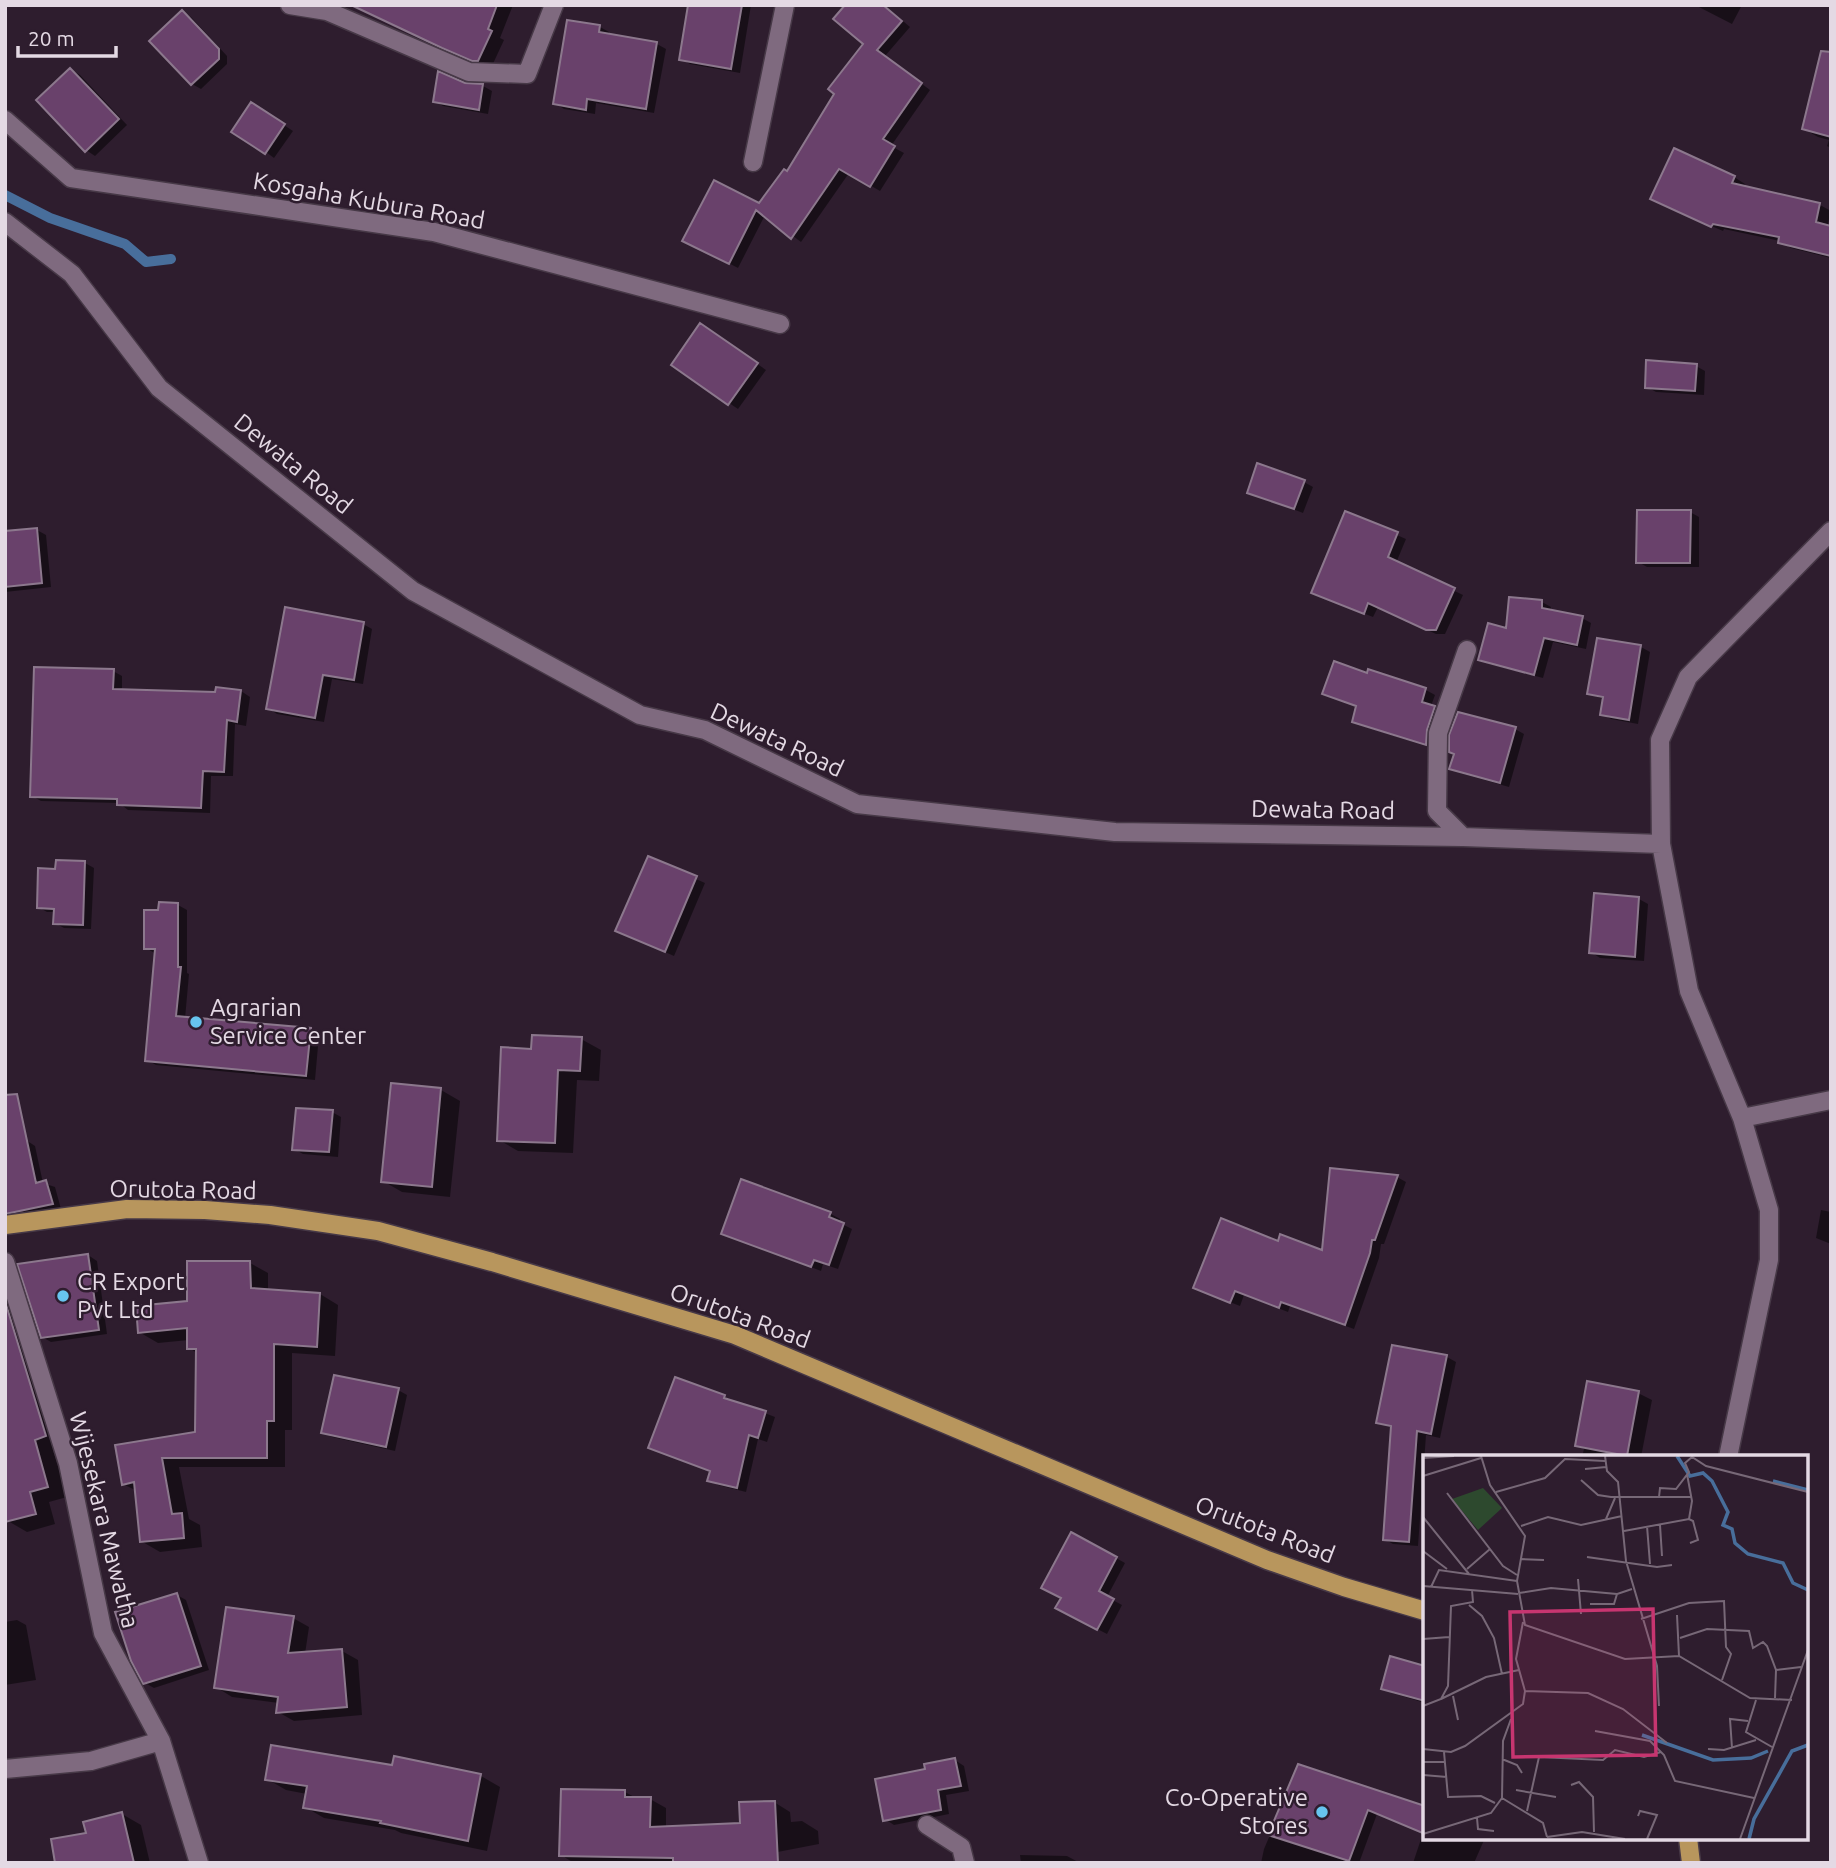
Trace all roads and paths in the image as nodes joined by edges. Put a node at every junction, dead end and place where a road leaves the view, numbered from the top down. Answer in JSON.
{"nodes":[{"id":1,"x":290,"y":5,"type":"edge"},
{"id":2,"x":554,"y":5,"type":"edge"},
{"id":3,"x":785,"y":5,"type":"edge"},
{"id":4,"x":5,"y":120,"type":"edge"},
{"id":5,"x":753,"y":162,"type":"dead end"},
{"id":6,"x":5,"y":222,"type":"edge"},
{"id":7,"x":780,"y":324,"type":"dead end"},
{"id":8,"x":1831,"y":531,"type":"edge"},
{"id":9,"x":1467,"y":650,"type":"dead end"},
{"id":10,"x":1463,"y":836,"type":"junction"},
{"id":11,"x":1661,"y":844,"type":"junction"},
{"id":12,"x":1831,"y":1100,"type":"edge"},
{"id":13,"x":1742,"y":1118,"type":"junction"},
{"id":14,"x":5,"y":1225,"type":"edge"},
{"id":15,"x":5,"y":1262,"type":"edge"},
{"id":16,"x":1728,"y":1455,"type":"edge"},
{"id":17,"x":1423,"y":1610,"type":"edge"},
{"id":18,"x":161,"y":1741,"type":"junction"},
{"id":19,"x":5,"y":1769,"type":"edge"},
{"id":20,"x":927,"y":1825,"type":"dead end"},
{"id":21,"x":1688,"y":1840,"type":"edge"},
{"id":22,"x":199,"y":1863,"type":"edge"},
{"id":23,"x":965,"y":1863,"type":"edge"},
{"id":24,"x":1691,"y":1863,"type":"edge"}],
"edges":[{"from":1,"to":2,"type":"street"},
{"from":3,"to":5,"type":"street"},
{"from":4,"to":7,"type":"street","name":"Kosgaha Kubura Road"},
{"from":6,"to":10,"type":"street","name":"Dewata Road"},
{"from":8,"to":11,"type":"street"},
{"from":9,"to":10,"type":"street"},
{"from":10,"to":11,"type":"street","name":"Dewata Road"},
{"from":11,"to":13,"type":"street"},
{"from":12,"to":13,"type":"street"},
{"from":13,"to":16,"type":"street"},
{"from":14,"to":17,"type":"main road","name":"Orutota Road"},
{"from":15,"to":18,"type":"street","name":"Wijesekara Mawatha"},
{"from":18,"to":19,"type":"street"},
{"from":18,"to":22,"type":"street","name":"Wijesekara Mawatha"},
{"from":20,"to":23,"type":"street"},
{"from":21,"to":24,"type":"main road"}]}
